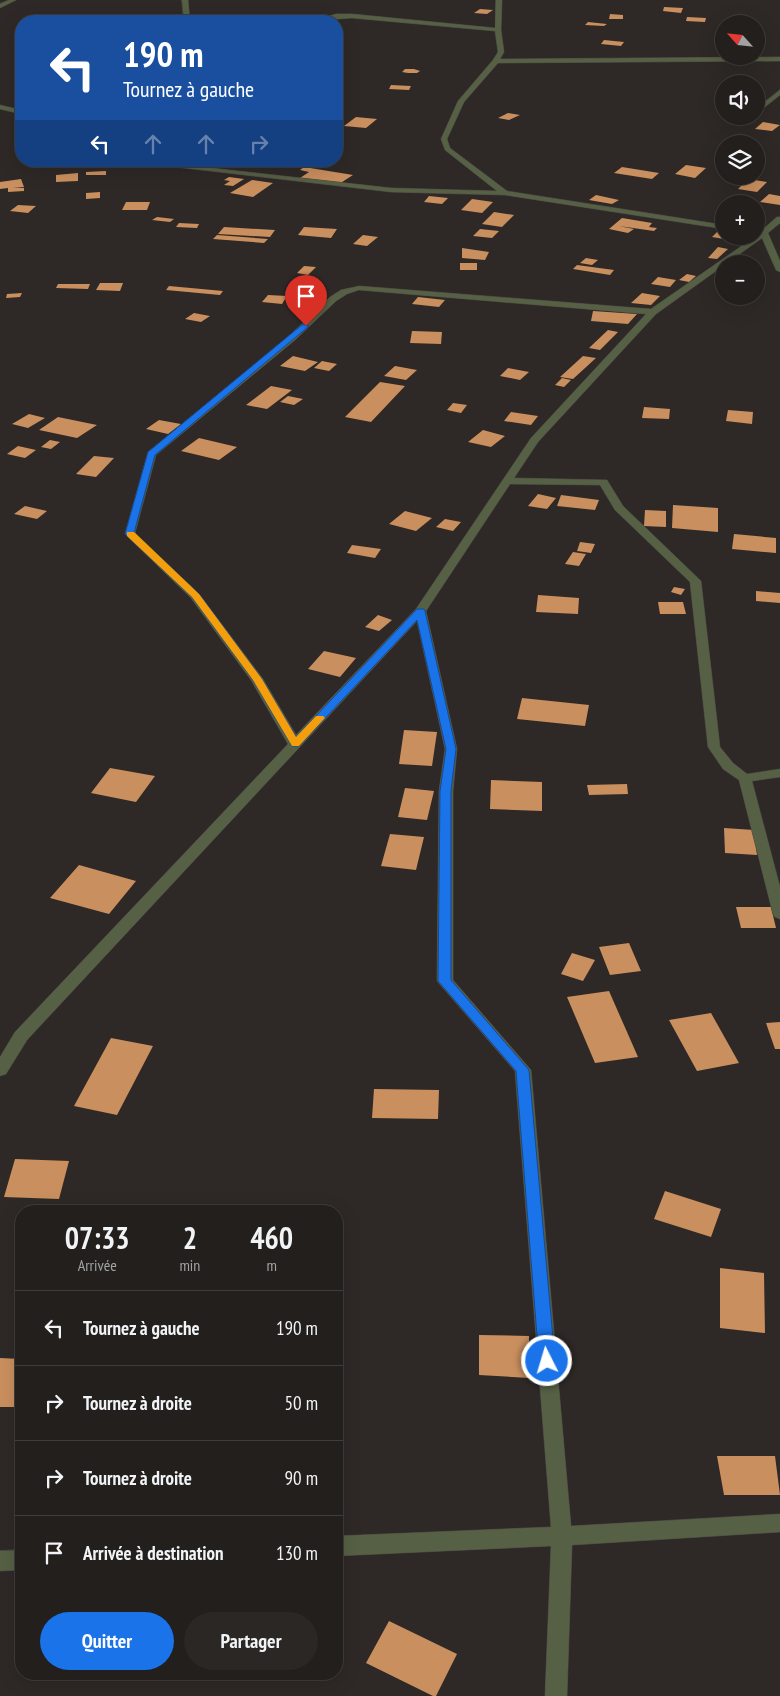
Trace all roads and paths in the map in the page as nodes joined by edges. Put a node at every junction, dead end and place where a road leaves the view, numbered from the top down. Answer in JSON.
{"nodes":[{"id":1,"x":13,"y":0,"type":"edge"},
{"id":2,"x":185,"y":0,"type":"edge"},
{"id":3,"x":499,"y":0,"type":"edge"},
{"id":4,"x":0,"y":6,"type":"edge"},
{"id":5,"x":186,"y":15,"type":"edge"},
{"id":6,"x":343,"y":16,"type":"edge"},
{"id":7,"x":498,"y":30,"type":"junction"},
{"id":8,"x":780,"y":59,"type":"edge"},
{"id":9,"x":496,"y":61,"type":"junction"},
{"id":10,"x":780,"y":92,"type":"edge"},
{"id":11,"x":765,"y":104,"type":"edge"},
{"id":12,"x":0,"y":107,"type":"edge"},
{"id":13,"x":15,"y":111,"type":"edge"},
{"id":14,"x":182,"y":167,"type":"edge"},
{"id":15,"x":505,"y":193,"type":"junction"},
{"id":16,"x":780,"y":219,"type":"edge"},
{"id":17,"x":715,"y":226,"type":"edge"},
{"id":18,"x":765,"y":229,"type":"edge"},
{"id":19,"x":765,"y":242,"type":"edge"},
{"id":20,"x":743,"y":245,"type":"edge"},
{"id":21,"x":780,"y":270,"type":"edge"},
{"id":22,"x":653,"y":312,"type":"junction"},
{"id":23,"x":506,"y":481,"type":"junction"},
{"id":24,"x":420,"y":611,"type":"junction"},
{"id":25,"x":295,"y":744,"type":"junction"},
{"id":26,"x":780,"y":773,"type":"edge"},
{"id":27,"x":745,"y":778,"type":"junction"},
{"id":28,"x":780,"y":914,"type":"edge"},
{"id":29,"x":0,"y":1070,"type":"edge"},
{"id":30,"x":780,"y":1523,"type":"edge"},
{"id":31,"x":562,"y":1536,"type":"junction"},
{"id":32,"x":343,"y":1546,"type":"edge"},
{"id":33,"x":15,"y":1560,"type":"edge"},
{"id":34,"x":0,"y":1561,"type":"edge"},
{"id":35,"x":556,"y":1696,"type":"edge"}],
"edges":[{"from":1,"to":4,"type":"street"},
{"from":2,"to":5,"type":"street"},
{"from":3,"to":7,"type":"street"},
{"from":6,"to":7,"type":"street"},
{"from":7,"to":9,"type":"street"},
{"from":8,"to":9,"type":"street"},
{"from":9,"to":15,"type":"street"},
{"from":10,"to":11,"type":"street"},
{"from":12,"to":13,"type":"street"},
{"from":14,"to":15,"type":"street"},
{"from":15,"to":17,"type":"street"},
{"from":16,"to":18,"type":"street"},
{"from":19,"to":21,"type":"street"},
{"from":20,"to":22,"type":"street"},
{"from":22,"to":23,"type":"street"},
{"from":22,"to":25,"type":"street"},
{"from":23,"to":24,"type":"street"},
{"from":23,"to":27,"type":"street"},
{"from":24,"to":25,"type":"street"},
{"from":24,"to":31,"type":"street"},
{"from":25,"to":29,"type":"street"},
{"from":26,"to":27,"type":"street"},
{"from":27,"to":28,"type":"street"},
{"from":30,"to":31,"type":"street"},
{"from":31,"to":32,"type":"street"},
{"from":31,"to":35,"type":"street"},
{"from":33,"to":34,"type":"street"}]}
